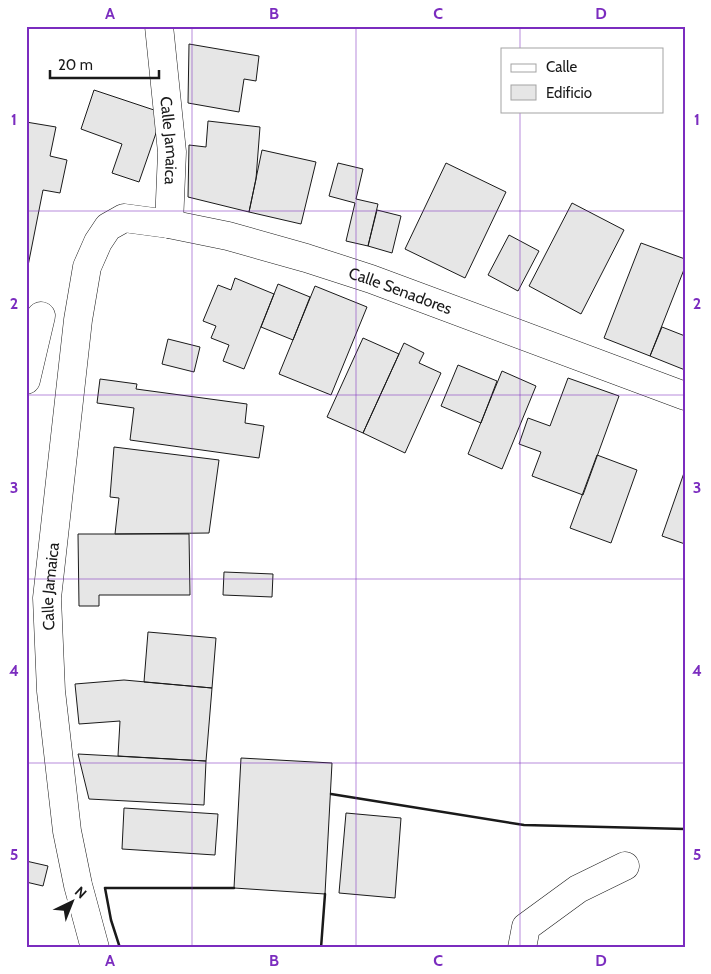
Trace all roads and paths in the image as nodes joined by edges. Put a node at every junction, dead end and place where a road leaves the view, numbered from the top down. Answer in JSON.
{"nodes":[{"id":1,"x":159,"y":26,"type":"edge"},
{"id":2,"x":169,"y":224,"type":"junction"},
{"id":3,"x":108,"y":227,"type":"joint"},
{"id":4,"x":33,"y":315,"type":"edge"},
{"id":5,"x":78,"y":320,"type":"junction"},
{"id":6,"x":26,"y":380,"type":"edge"},
{"id":7,"x":685,"y":396,"type":"edge"},
{"id":8,"x":625,"y":866,"type":"dead end"},
{"id":9,"x":95,"y":948,"type":"edge"},
{"id":10,"x":522,"y":948,"type":"edge"}],
"edges":[{"from":1,"to":2,"type":"street","name":"Calle Jamaica"},
{"from":2,"to":3,"type":"street","name":"Calle Senadores"},
{"from":2,"to":7,"type":"street","name":"Calle Senadores"},
{"from":3,"to":5,"type":"street","name":"Calle Jamaica"},
{"from":4,"to":5,"type":"street"},
{"from":4,"to":6,"type":"street"},
{"from":5,"to":9,"type":"street","name":"Calle Jamaica"},
{"from":8,"to":10,"type":"street"}]}
